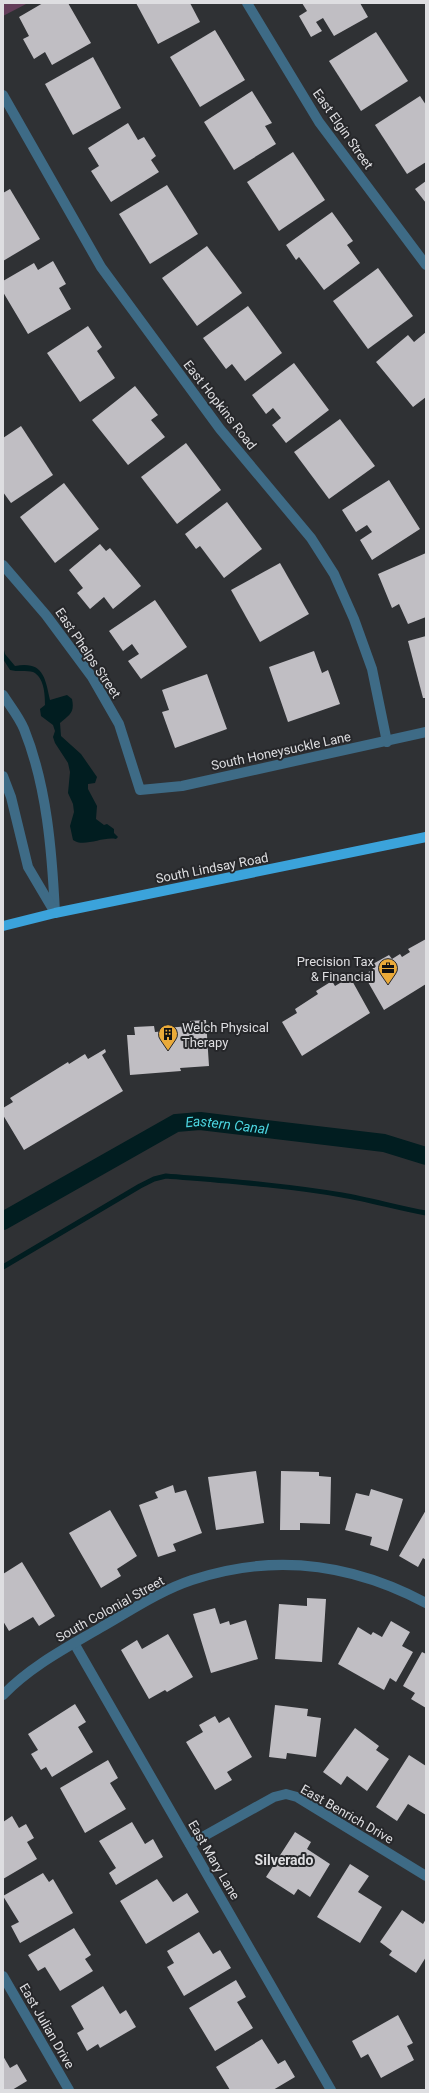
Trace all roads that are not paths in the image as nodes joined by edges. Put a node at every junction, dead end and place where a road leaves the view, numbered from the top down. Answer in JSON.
{"nodes":[{"id":1,"x":247,"y":3,"type":"edge"},
{"id":2,"x":3,"y":95,"type":"edge"},
{"id":3,"x":426,"y":265,"type":"edge"},
{"id":4,"x":3,"y":565,"type":"edge"},
{"id":5,"x":3,"y":695,"type":"edge"},
{"id":6,"x":426,"y":732,"type":"edge"},
{"id":7,"x":387,"y":742,"type":"junction"},
{"id":8,"x":3,"y":776,"type":"edge"},
{"id":9,"x":140,"y":790,"type":"joint"},
{"id":10,"x":426,"y":837,"type":"edge"},
{"id":11,"x":55,"y":913,"type":"junction"},
{"id":12,"x":3,"y":926,"type":"edge"},
{"id":13,"x":426,"y":1603,"type":"edge"},
{"id":14,"x":74,"y":1643,"type":"junction"},
{"id":15,"x":3,"y":1695,"type":"edge"},
{"id":16,"x":190,"y":1844,"type":"junction"},
{"id":17,"x":426,"y":1876,"type":"edge"},
{"id":18,"x":3,"y":1976,"type":"edge"},
{"id":19,"x":69,"y":2090,"type":"edge"},
{"id":20,"x":331,"y":2090,"type":"edge"}],
"edges":[{"from":1,"to":3,"type":"street","name":"East Elgin Street"},
{"from":2,"to":7,"type":"street","name":"East Hopkins Road"},
{"from":4,"to":9,"type":"street","name":"East Phelps Street"},
{"from":5,"to":11,"type":"street"},
{"from":6,"to":7,"type":"street","name":"South Honeysuckle Lane"},
{"from":7,"to":9,"type":"street","name":"South Honeysuckle Lane"},
{"from":8,"to":11,"type":"street"},
{"from":10,"to":11,"type":"main road","name":"South Lindsay Road"},
{"from":11,"to":12,"type":"main road","name":"South Lindsay Road"},
{"from":13,"to":14,"type":"street","name":"South Colonial Street"},
{"from":14,"to":15,"type":"street","name":"South Colonial Street"},
{"from":14,"to":16,"type":"street","name":"East Mary Lane"},
{"from":16,"to":17,"type":"street","name":"East Benrich Drive"},
{"from":16,"to":20,"type":"street","name":"East Mary Lane"},
{"from":18,"to":19,"type":"street","name":"East Julian Drive"}]}
